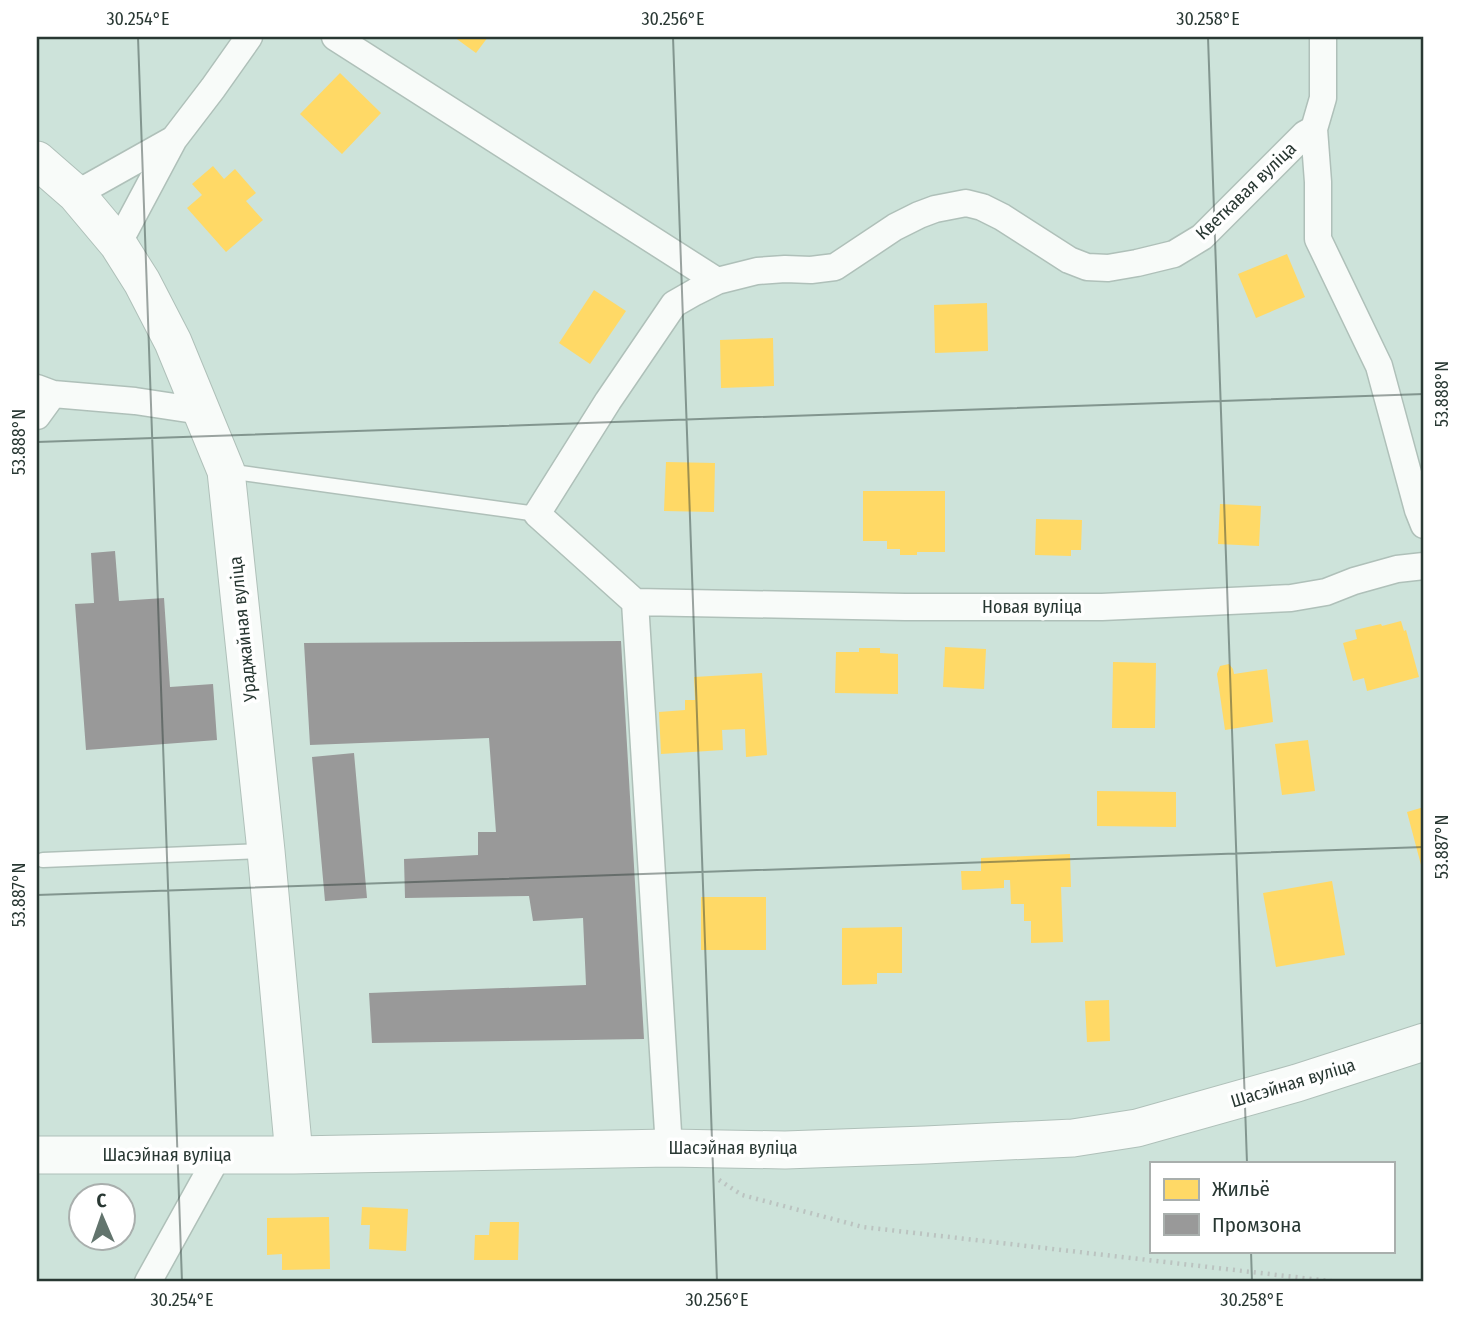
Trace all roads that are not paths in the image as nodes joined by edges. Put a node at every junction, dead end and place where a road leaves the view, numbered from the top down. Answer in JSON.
{"nodes":[{"id":1,"x":249,"y":37,"type":"edge"},
{"id":2,"x":335,"y":37,"type":"edge"},
{"id":3,"x":1323,"y":37,"type":"edge"},
{"id":4,"x":1314,"y":129,"type":"junction"},
{"id":5,"x":174,"y":139,"type":"junction"},
{"id":6,"x":37,"y":160,"type":"edge"},
{"id":7,"x":76,"y":194,"type":"junction"},
{"id":8,"x":118,"y":244,"type":"junction"},
{"id":9,"x":717,"y":281,"type":"junction"},
{"id":10,"x":45,"y":391,"type":"edge"},
{"id":11,"x":201,"y":411,"type":"junction"},
{"id":12,"x":37,"y":416,"type":"edge"},
{"id":13,"x":226,"y":471,"type":"junction"},
{"id":14,"x":537,"y":514,"type":"junction"},
{"id":15,"x":1424,"y":525,"type":"edge"},
{"id":16,"x":1424,"y":566,"type":"edge"},
{"id":17,"x":635,"y":602,"type":"junction"},
{"id":18,"x":267,"y":851,"type":"junction"},
{"id":19,"x":43,"y":860,"type":"dead end"},
{"id":20,"x":1421,"y":1043,"type":"edge"},
{"id":21,"x":669,"y":1148,"type":"junction"},
{"id":22,"x":219,"y":1154,"type":"junction"},
{"id":23,"x":37,"y":1155,"type":"edge"},
{"id":24,"x":295,"y":1155,"type":"junction"},
{"id":25,"x":148,"y":1282,"type":"edge"}],
"edges":[{"from":1,"to":5,"type":"street"},
{"from":2,"to":9,"type":"street"},
{"from":3,"to":4,"type":"street"},
{"from":4,"to":9,"type":"street","name":"Кветкавая вуліца"},
{"from":4,"to":15,"type":"street"},
{"from":5,"to":7,"type":"street"},
{"from":5,"to":8,"type":"street"},
{"from":6,"to":7,"type":"main road","name":"Ураджайная вуліца"},
{"from":7,"to":8,"type":"main road","name":"Ураджайная вуліца"},
{"from":8,"to":11,"type":"main road","name":"Ураджайная вуліца"},
{"from":9,"to":14,"type":"street","name":"Кветкавая вуліца"},
{"from":10,"to":11,"type":"street"},
{"from":10,"to":12,"type":"street"},
{"from":11,"to":13,"type":"main road","name":"Ураджайная вуліца"},
{"from":13,"to":14,"type":"lane"},
{"from":13,"to":18,"type":"main road","name":"Ураджайная вуліца"},
{"from":14,"to":17,"type":"street"},
{"from":16,"to":17,"type":"street","name":"Новая вуліца"},
{"from":17,"to":21,"type":"street"},
{"from":18,"to":19,"type":"lane"},
{"from":18,"to":24,"type":"main road","name":"Ураджайная вуліца"},
{"from":20,"to":21,"type":"main road","name":"Шасэйная вуліца"},
{"from":21,"to":24,"type":"main road","name":"Шасэйная вуліца"},
{"from":22,"to":23,"type":"main road","name":"Шасэйная вуліца"},
{"from":22,"to":24,"type":"main road","name":"Шасэйная вуліца"},
{"from":22,"to":25,"type":"street"}]}
